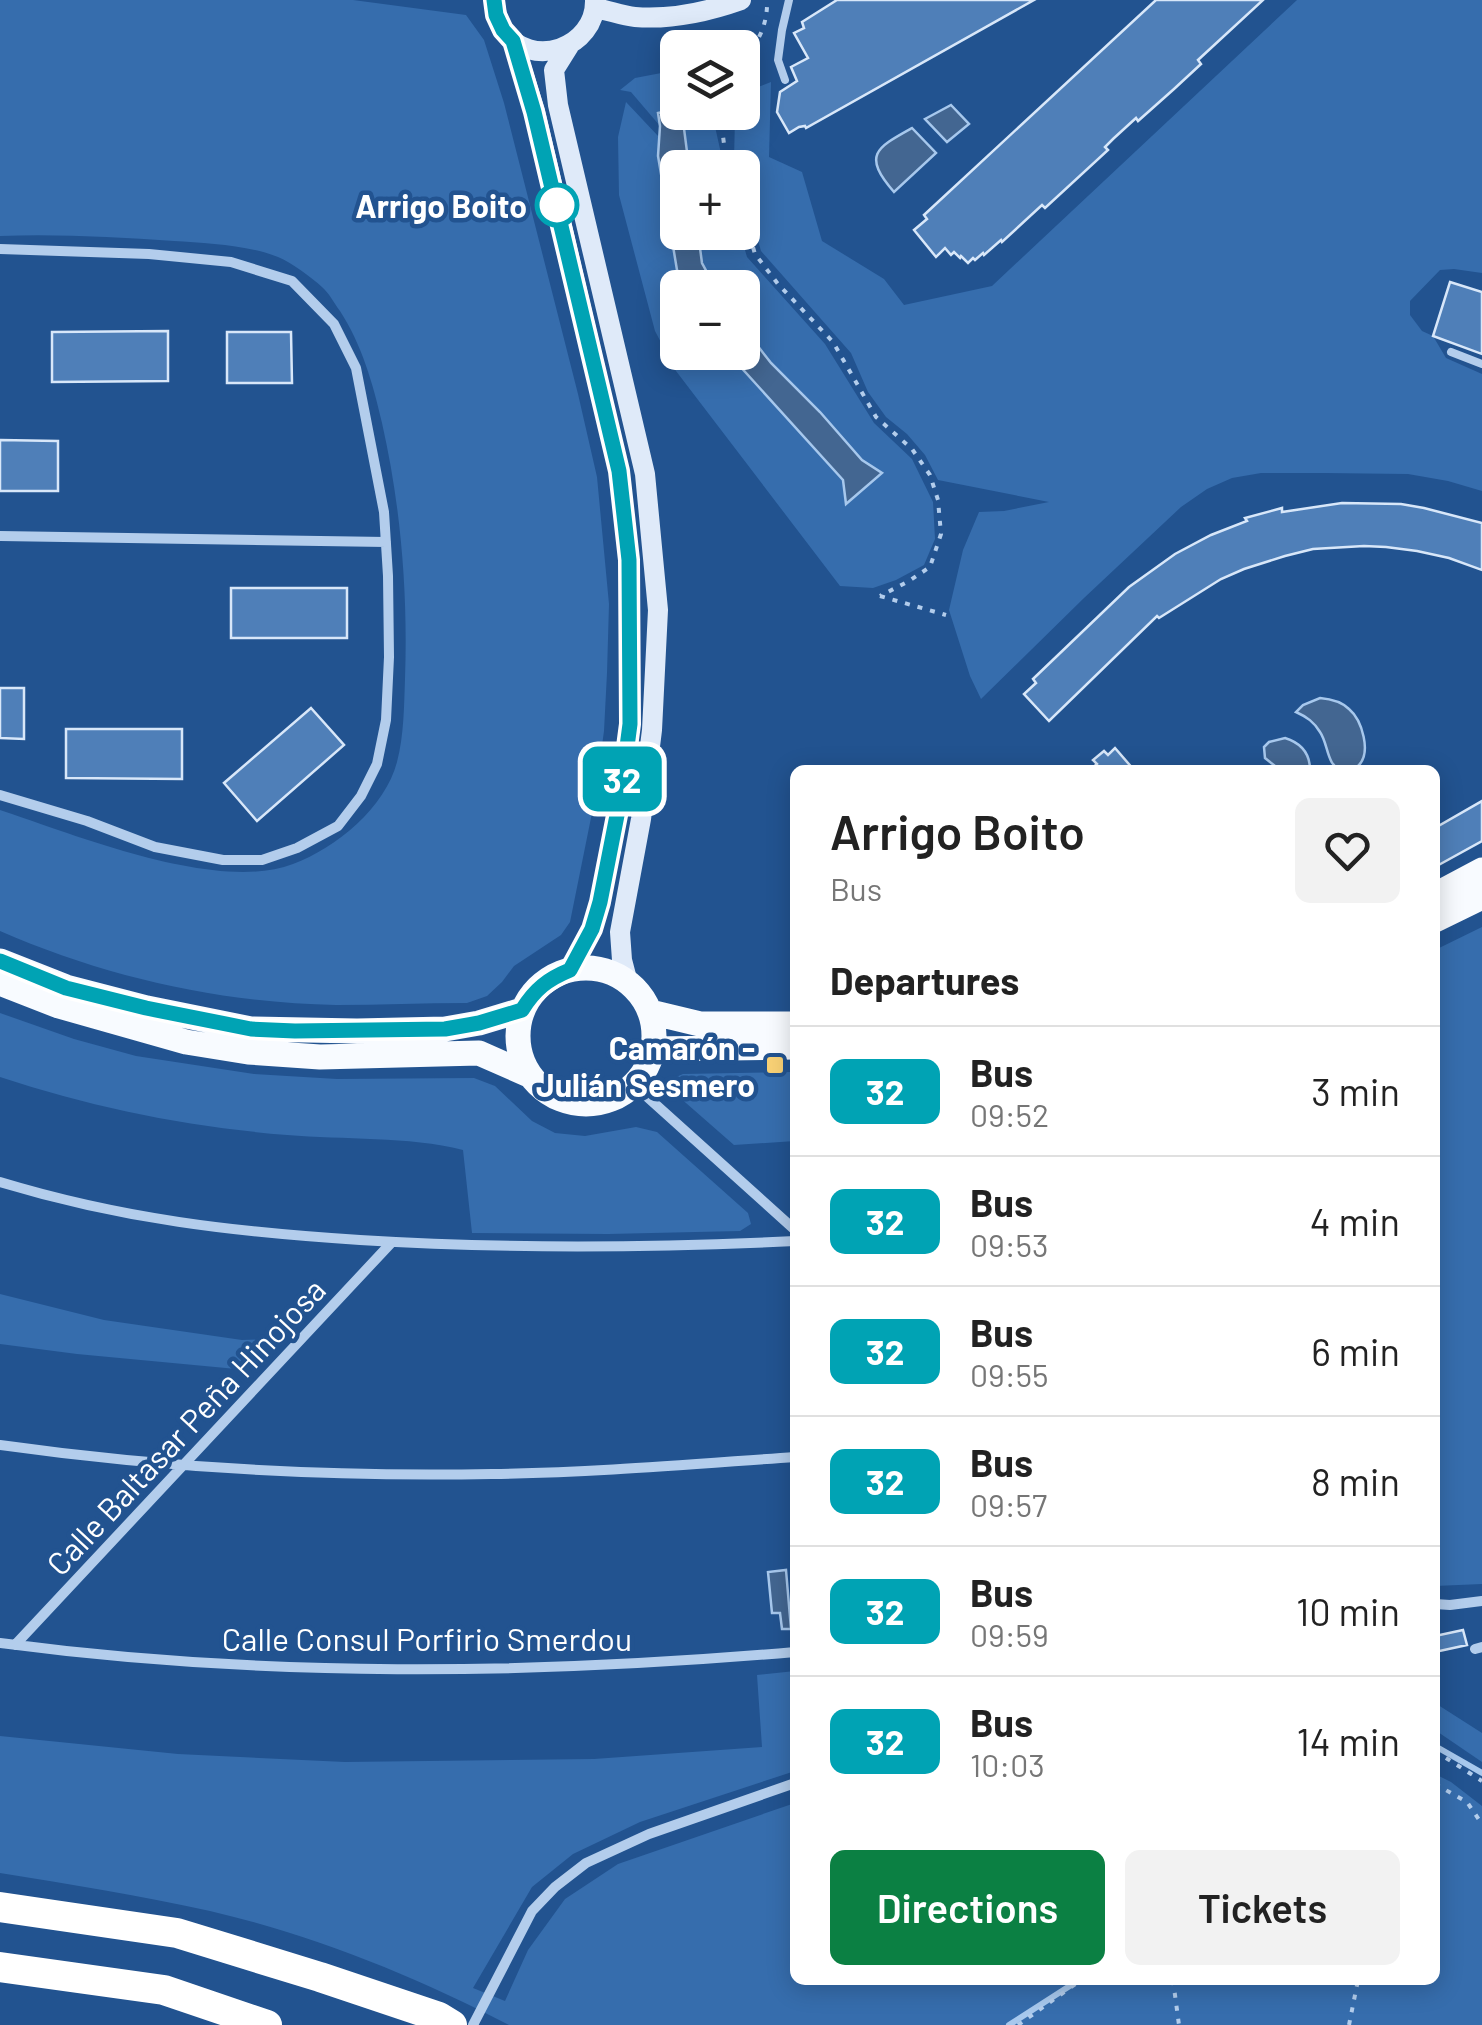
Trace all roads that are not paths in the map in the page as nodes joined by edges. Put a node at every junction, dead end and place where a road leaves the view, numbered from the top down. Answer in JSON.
{"nodes":[{"id":1,"x":494,"y":0,"type":"edge"},
{"id":2,"x":741,"y":0,"type":"edge"},
{"id":3,"x":789,"y":0,"type":"edge"},
{"id":4,"x":595,"y":4,"type":"edge"},
{"id":5,"x":513,"y":41,"type":"junction"},
{"id":6,"x":569,"y":46,"type":"junction"},
{"id":7,"x":786,"y":80,"type":"dead end"},
{"id":8,"x":0,"y":248,"type":"edge"},
{"id":9,"x":1450,"y":352,"type":"dead end"},
{"id":10,"x":1482,"y":364,"type":"edge"},
{"id":11,"x":0,"y":536,"type":"edge"},
{"id":12,"x":386,"y":542,"type":"junction"},
{"id":13,"x":0,"y":795,"type":"edge"},
{"id":14,"x":1482,"y":870,"type":"edge"},
{"id":15,"x":1440,"y":892,"type":"edge"},
{"id":16,"x":1482,"y":897,"type":"edge"},
{"id":17,"x":1440,"y":918,"type":"edge"},
{"id":18,"x":0,"y":962,"type":"edge"},
{"id":19,"x":570,"y":970,"type":"junction"},
{"id":20,"x":628,"y":983,"type":"junction"},
{"id":21,"x":0,"y":984,"type":"edge"},
{"id":22,"x":522,"y":1010,"type":"junction"},
{"id":23,"x":650,"y":1012,"type":"junction"},
{"id":24,"x":790,"y":1024,"type":"edge"},
{"id":25,"x":790,"y":1047,"type":"edge"},
{"id":26,"x":653,"y":1049,"type":"junction"},
{"id":27,"x":529,"y":1076,"type":"junction"},
{"id":28,"x":634,"y":1085,"type":"junction"},
{"id":29,"x":0,"y":1182,"type":"edge"},
{"id":30,"x":790,"y":1225,"type":"edge"},
{"id":31,"x":392,"y":1242,"type":"junction"},
{"id":32,"x":790,"y":1242,"type":"edge"},
{"id":33,"x":0,"y":1446,"type":"edge"},
{"id":34,"x":790,"y":1457,"type":"edge"},
{"id":35,"x":180,"y":1466,"type":"junction"},
{"id":36,"x":1482,"y":1601,"type":"edge"},
{"id":37,"x":1440,"y":1604,"type":"edge"},
{"id":38,"x":0,"y":1643,"type":"edge"},
{"id":39,"x":16,"y":1645,"type":"junction"},
{"id":40,"x":790,"y":1652,"type":"edge"},
{"id":41,"x":790,"y":1785,"type":"edge"},
{"id":42,"x":0,"y":1906,"type":"edge"},
{"id":43,"x":0,"y":1967,"type":"edge"},
{"id":44,"x":267,"y":2025,"type":"edge"},
{"id":45,"x":452,"y":2025,"type":"edge"},
{"id":46,"x":473,"y":2025,"type":"edge"}],
"edges":[{"from":1,"to":5,"type":"main road"},
{"from":2,"to":4,"type":"main road"},
{"from":3,"to":7,"type":"lane"},
{"from":4,"to":6,"type":"main road"},
{"from":5,"to":6,"type":"main road"},
{"from":5,"to":19,"type":"main road"},
{"from":6,"to":20,"type":"main road"},
{"from":8,"to":12,"type":"street"},
{"from":9,"to":10,"type":"lane"},
{"from":11,"to":12,"type":"street"},
{"from":12,"to":13,"type":"street"},
{"from":14,"to":15,"type":"main road"},
{"from":16,"to":17,"type":"main road"},
{"from":18,"to":22,"type":"main road"},
{"from":19,"to":20,"type":"main road"},
{"from":19,"to":22,"type":"main road"},
{"from":20,"to":23,"type":"main road"},
{"from":21,"to":27,"type":"main road"},
{"from":22,"to":27,"type":"main road"},
{"from":23,"to":24,"type":"main road"},
{"from":23,"to":26,"type":"main road"},
{"from":25,"to":26,"type":"main road"},
{"from":26,"to":28,"type":"main road"},
{"from":27,"to":28,"type":"main road"},
{"from":28,"to":30,"type":"street"},
{"from":29,"to":31,"type":"street"},
{"from":31,"to":32,"type":"street"},
{"from":31,"to":35,"type":"street","name":"Calle Baltasar Peña Hinojosa"},
{"from":33,"to":35,"type":"street"},
{"from":34,"to":35,"type":"street"},
{"from":35,"to":39,"type":"street","name":"Calle Baltasar Peña Hinojosa"},
{"from":36,"to":37,"type":"street"},
{"from":38,"to":39,"type":"street","name":"Calle Consul Porfirio Smerdou"},
{"from":39,"to":40,"type":"street","name":"Calle Consul Porfirio Smerdou"},
{"from":41,"to":46,"type":"street"},
{"from":42,"to":45,"type":"highway"},
{"from":43,"to":44,"type":"highway"}]}
